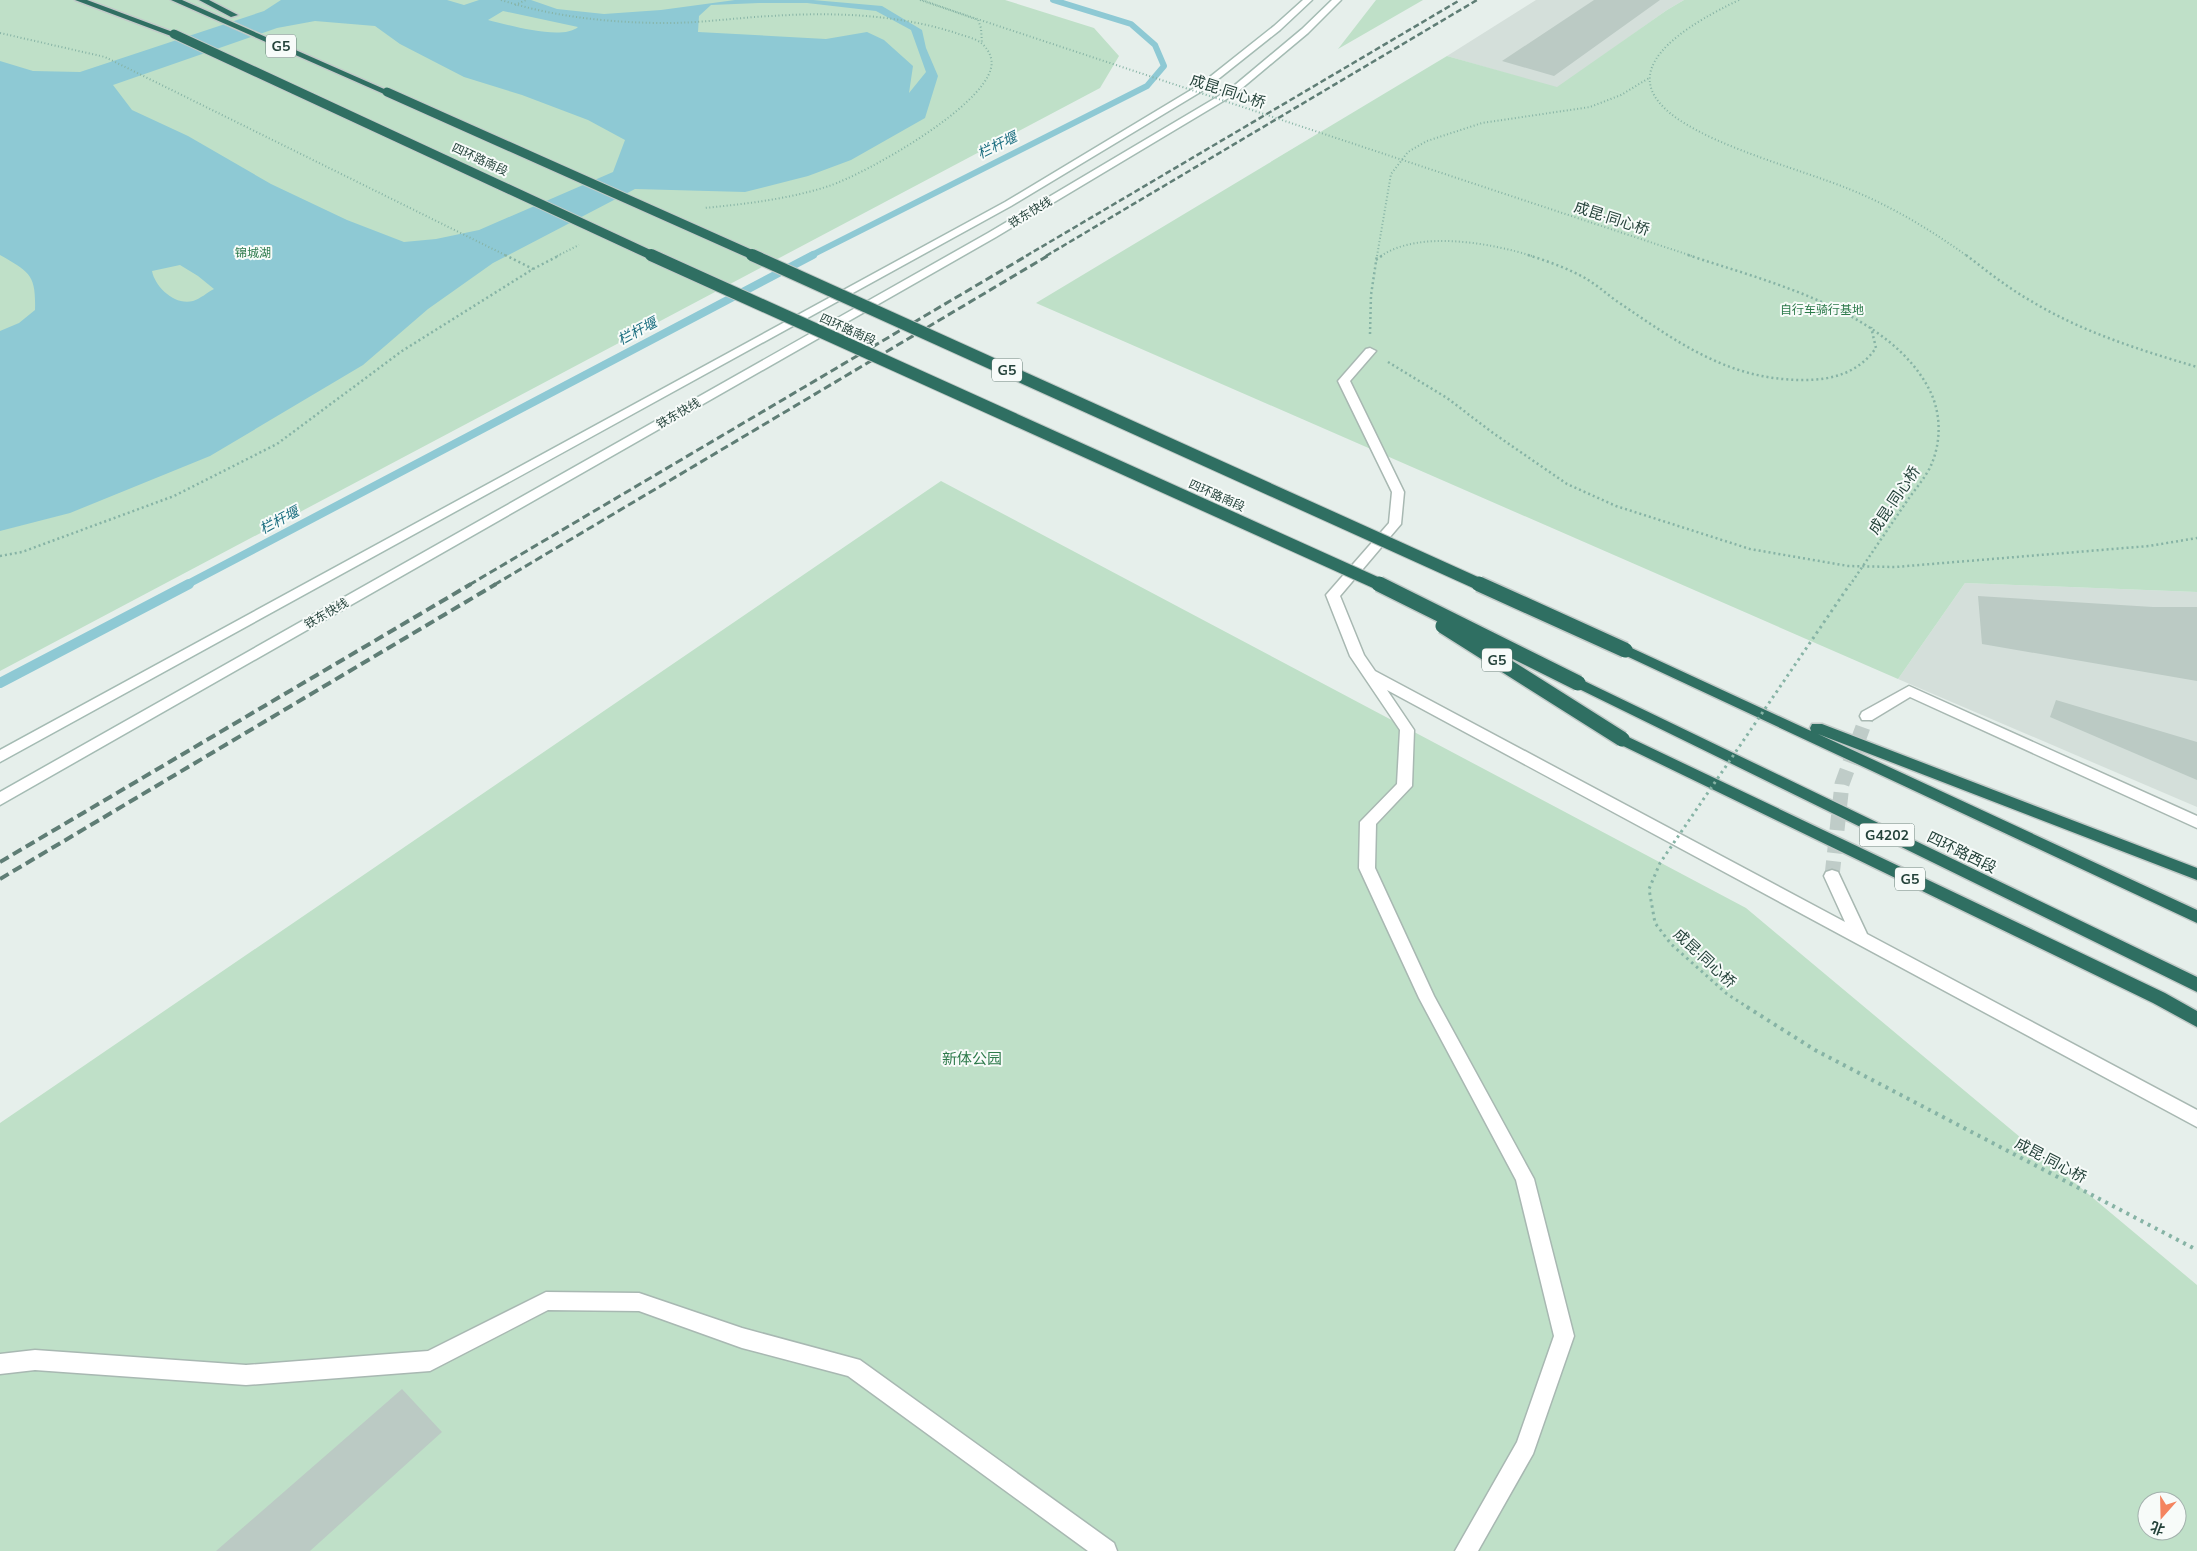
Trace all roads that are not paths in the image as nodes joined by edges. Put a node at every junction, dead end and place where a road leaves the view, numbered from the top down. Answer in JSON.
{"nodes":[{"id":1,"x":79,"y":0,"type":"edge"},
{"id":2,"x":105,"y":0,"type":"edge"},
{"id":3,"x":175,"y":0,"type":"edge"},
{"id":4,"x":203,"y":0,"type":"edge"},
{"id":5,"x":1308,"y":0,"type":"edge"},
{"id":6,"x":1337,"y":0,"type":"edge"},
{"id":7,"x":174,"y":34,"type":"junction"},
{"id":8,"x":387,"y":92,"type":"junction"},
{"id":9,"x":1370,"y":351,"type":"road end"},
{"id":10,"x":1372,"y":581,"type":"junction"},
{"id":11,"x":1369,"y":674,"type":"junction"},
{"id":12,"x":1697,"y":682,"type":"junction"},
{"id":13,"x":1578,"y":684,"type":"joint"},
{"id":14,"x":1867,"y":716,"type":"tunnel mouth"},
{"id":15,"x":0,"y":757,"type":"edge"},
{"id":16,"x":0,"y":799,"type":"edge"},
{"id":17,"x":2197,"y":822,"type":"edge"},
{"id":18,"x":2197,"y":874,"type":"edge"},
{"id":19,"x":1832,"y":876,"type":"tunnel mouth"},
{"id":20,"x":2197,"y":917,"type":"edge"},
{"id":21,"x":1860,"y":938,"type":"junction"},
{"id":22,"x":2197,"y":985,"type":"edge"},
{"id":23,"x":2197,"y":1019,"type":"edge"},
{"id":24,"x":2197,"y":1119,"type":"edge"},
{"id":25,"x":0,"y":1364,"type":"edge"},
{"id":26,"x":1106,"y":1551,"type":"edge"},
{"id":27,"x":1466,"y":1551,"type":"edge"}],
"edges":[{"from":1,"to":7,"type":"highway"},
{"from":2,"to":7,"type":"highway","name":"四环路南段","number":"G5"},
{"from":3,"to":8,"type":"highway","name":"四环路南段","number":"G5"},
{"from":4,"to":8,"type":"highway"},
{"from":5,"to":15,"type":"main road","name":"铁东快线"},
{"from":6,"to":16,"type":"main road","name":"铁东快线"},
{"from":7,"to":10,"type":"highway","name":"四环路南段","number":"G5","bridge":true},
{"from":8,"to":12,"type":"highway","name":"四环路南段","number":"G5","bridge":true},
{"from":9,"to":11,"type":"main road"},
{"from":10,"to":13,"type":"highway","name":"四环路南段","number":"G4202","bridge":true},
{"from":10,"to":23,"type":"highway","number":"G5","bridge":true},
{"from":11,"to":21,"type":"main road"},
{"from":11,"to":27,"type":"main road"},
{"from":12,"to":18,"type":"highway","number":"G5"},
{"from":12,"to":20,"type":"highway"},
{"from":13,"to":22,"type":"highway","name":"四环路西段","number":"G4202"},
{"from":14,"to":17,"type":"main road"},
{"from":19,"to":21,"type":"main road"},
{"from":21,"to":24,"type":"main road"},
{"from":25,"to":26,"type":"main road"}]}
